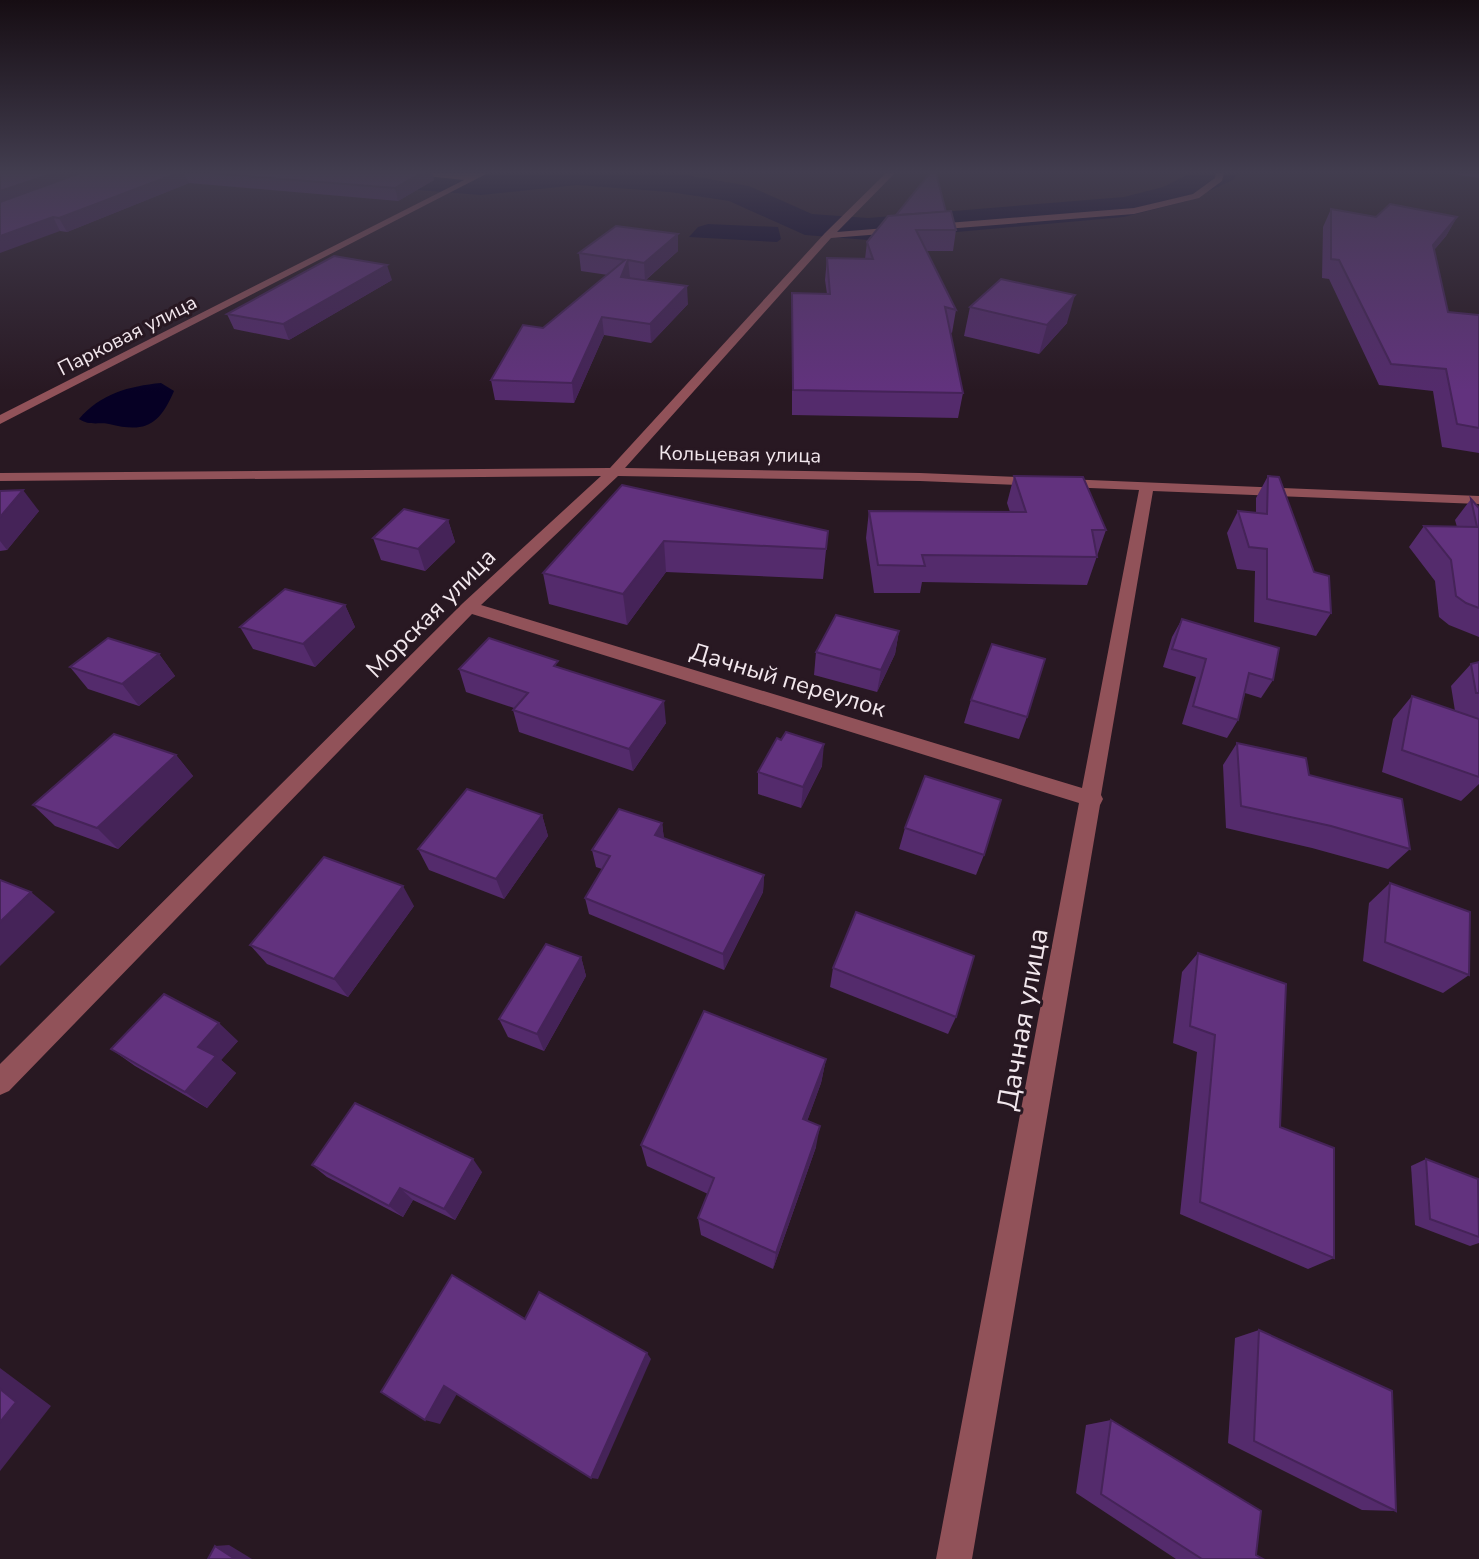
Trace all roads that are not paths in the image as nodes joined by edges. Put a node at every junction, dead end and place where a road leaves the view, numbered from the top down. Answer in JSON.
{"nodes":[{"id":1,"x":342,"y":246,"type":"edge"},
{"id":2,"x":819,"y":246,"type":"edge"},
{"id":3,"x":0,"y":420,"type":"edge"},
{"id":4,"x":614,"y":472,"type":"junction"},
{"id":5,"x":0,"y":477,"type":"edge"},
{"id":6,"x":1146,"y":489,"type":"junction"},
{"id":7,"x":1479,"y":500,"type":"edge"},
{"id":8,"x":469,"y":607,"type":"junction"},
{"id":9,"x":1093,"y":799,"type":"junction"},
{"id":10,"x":0,"y":1082,"type":"edge"},
{"id":11,"x":954,"y":1559,"type":"edge"}],
"edges":[{"from":1,"to":3,"type":"street","name":"Парковая улица"},
{"from":2,"to":4,"type":"street","name":"Морская улица"},
{"from":4,"to":5,"type":"street","name":"Кольцевая улица"},
{"from":4,"to":6,"type":"street","name":"Кольцевая улица"},
{"from":4,"to":8,"type":"street","name":"Морская улица"},
{"from":6,"to":7,"type":"street","name":"Кольцевая улица"},
{"from":6,"to":9,"type":"street","name":"Дачная улица"},
{"from":8,"to":9,"type":"street","name":"Дачный переулок"},
{"from":8,"to":10,"type":"street","name":"Морская улица"},
{"from":9,"to":11,"type":"street","name":"Дачная улица"}]}
